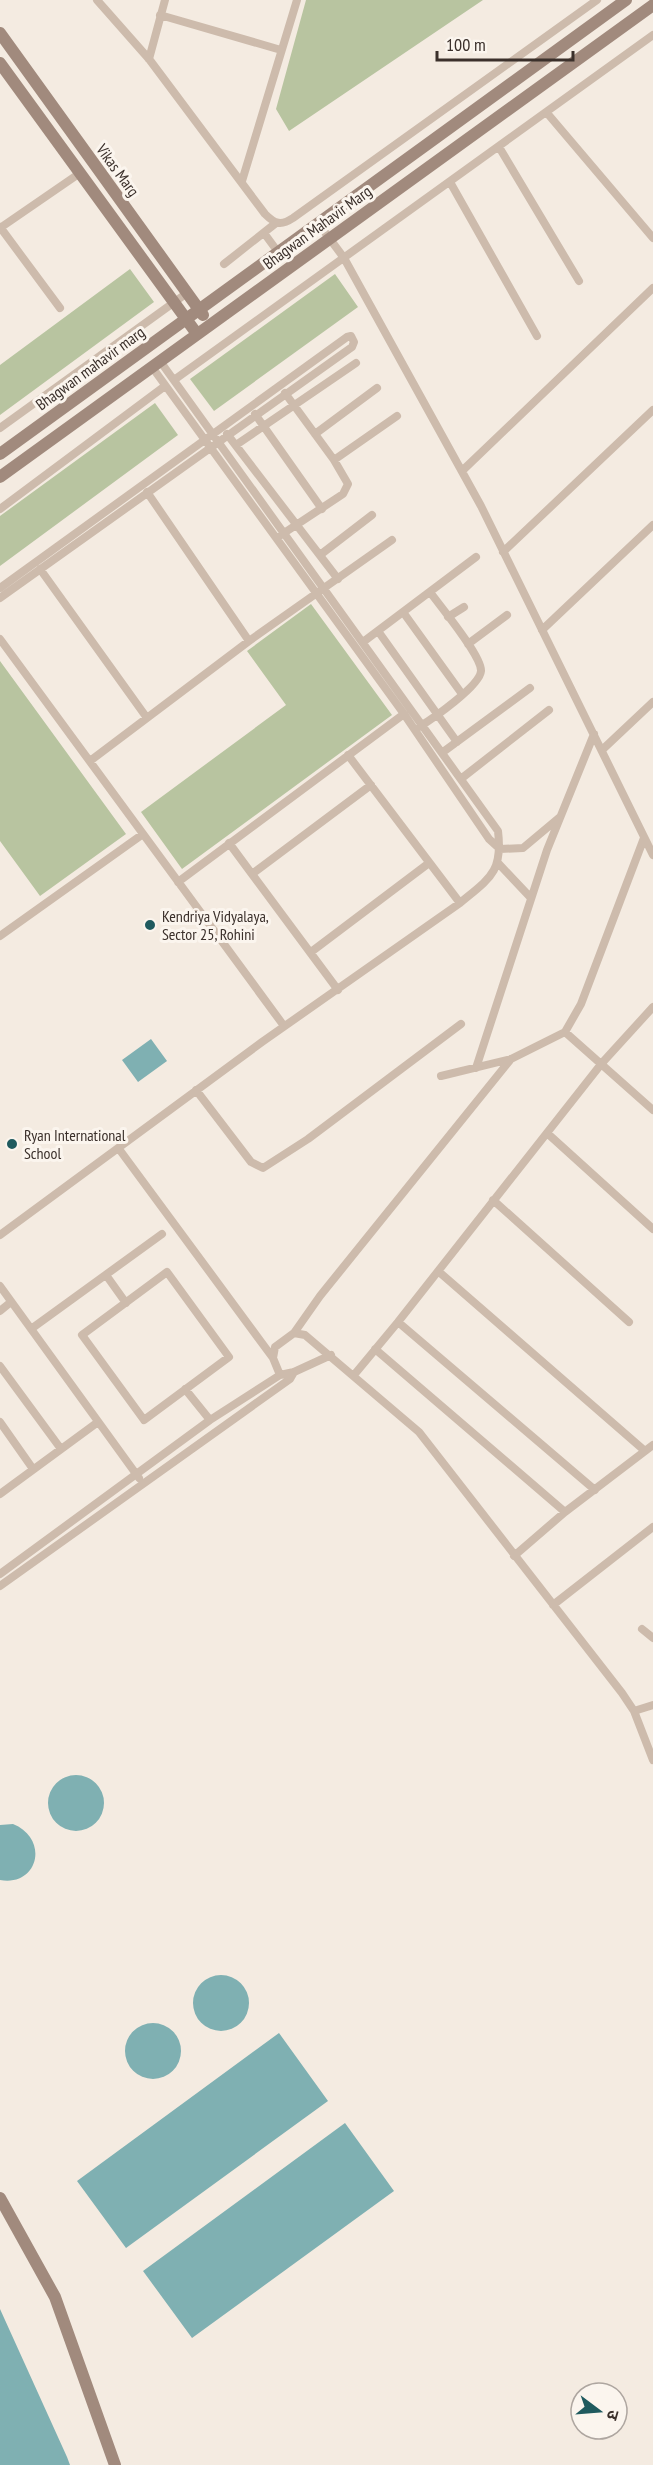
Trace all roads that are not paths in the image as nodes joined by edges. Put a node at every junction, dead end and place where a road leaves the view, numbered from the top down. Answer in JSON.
{"nodes":[{"id":1,"x":97,"y":0,"type":"edge"},
{"id":2,"x":165,"y":0,"type":"edge"},
{"id":3,"x":297,"y":0,"type":"edge"},
{"id":4,"x":597,"y":0,"type":"edge"},
{"id":5,"x":626,"y":0,"type":"edge"},
{"id":6,"x":653,"y":5,"type":"edge"},
{"id":7,"x":160,"y":15,"type":"junction"},
{"id":8,"x":0,"y":33,"type":"edge"},
{"id":9,"x":653,"y":35,"type":"edge"},
{"id":10,"x":281,"y":50,"type":"junction"},
{"id":11,"x":149,"y":59,"type":"junction"},
{"id":12,"x":0,"y":63,"type":"edge"},
{"id":13,"x":547,"y":113,"type":"junction"},
{"id":14,"x":499,"y":147,"type":"junction"},
{"id":15,"x":80,"y":173,"type":"junction"},
{"id":16,"x":242,"y":181,"type":"junction"},
{"id":17,"x":450,"y":182,"type":"junction"},
{"id":18,"x":276,"y":223,"type":"junction"},
{"id":19,"x":318,"y":223,"type":"junction"},
{"id":20,"x":0,"y":228,"type":"edge"},
{"id":21,"x":264,"y":233,"type":"junction"},
{"id":22,"x":330,"y":238,"type":"junction"},
{"id":23,"x":653,"y":238,"type":"edge"},
{"id":24,"x":278,"y":252,"type":"junction"},
{"id":25,"x":344,"y":258,"type":"junction"},
{"id":26,"x":224,"y":264,"type":"dead end"},
{"id":27,"x":579,"y":281,"type":"dead end"},
{"id":28,"x":653,"y":288,"type":"edge"},
{"id":29,"x":187,"y":293,"type":"junction"},
{"id":30,"x":174,"y":303,"type":"junction"},
{"id":31,"x":60,"y":308,"type":"dead end"},
{"id":32,"x":199,"y":310,"type":"junction"},
{"id":33,"x":186,"y":319,"type":"junction"},
{"id":34,"x":210,"y":325,"type":"junction"},
{"id":35,"x":197,"y":334,"type":"junction"},
{"id":36,"x":537,"y":336,"type":"dead end"},
{"id":37,"x":356,"y":363,"type":"dead end"},
{"id":38,"x":156,"y":364,"type":"junction"},
{"id":39,"x":174,"y":380,"type":"junction"},
{"id":40,"x":165,"y":386,"type":"junction"},
{"id":41,"x":376,"y":388,"type":"dead end"},
{"id":42,"x":285,"y":393,"type":"junction"},
{"id":43,"x":294,"y":405,"type":"junction"},
{"id":44,"x":653,"y":410,"type":"edge"},
{"id":45,"x":255,"y":414,"type":"junction"},
{"id":46,"x":397,"y":416,"type":"dead end"},
{"id":47,"x":264,"y":426,"type":"junction"},
{"id":48,"x":0,"y":428,"type":"edge"},
{"id":49,"x":227,"y":434,"type":"junction"},
{"id":50,"x":315,"y":434,"type":"junction"},
{"id":51,"x":211,"y":440,"type":"junction"},
{"id":52,"x":236,"y":445,"type":"junction"},
{"id":53,"x":0,"y":454,"type":"edge"},
{"id":54,"x":334,"y":460,"type":"junction"},
{"id":55,"x":462,"y":471,"type":"junction"},
{"id":56,"x":0,"y":477,"type":"edge"},
{"id":57,"x":147,"y":492,"type":"junction"},
{"id":58,"x":0,"y":509,"type":"edge"},
{"id":59,"x":322,"y":509,"type":"junction"},
{"id":60,"x":372,"y":515,"type":"dead end"},
{"id":61,"x":298,"y":525,"type":"junction"},
{"id":62,"x":653,"y":525,"type":"edge"},
{"id":63,"x":281,"y":535,"type":"junction"},
{"id":64,"x":392,"y":540,"type":"dead end"},
{"id":65,"x":503,"y":552,"type":"junction"},
{"id":66,"x":320,"y":555,"type":"junction"},
{"id":67,"x":477,"y":557,"type":"dead end"},
{"id":68,"x":40,"y":569,"type":"junction"},
{"id":69,"x":338,"y":579,"type":"junction"},
{"id":70,"x":0,"y":588,"type":"edge"},
{"id":71,"x":326,"y":589,"type":"junction"},
{"id":72,"x":430,"y":592,"type":"junction"},
{"id":73,"x":317,"y":593,"type":"junction"},
{"id":74,"x":0,"y":598,"type":"edge"},
{"id":75,"x":464,"y":607,"type":"dead end"},
{"id":76,"x":403,"y":612,"type":"junction"},
{"id":77,"x":507,"y":615,"type":"dead end"},
{"id":78,"x":448,"y":617,"type":"junction"},
{"id":79,"x":542,"y":630,"type":"junction"},
{"id":80,"x":378,"y":631,"type":"junction"},
{"id":81,"x":0,"y":639,"type":"edge"},
{"id":82,"x":249,"y":641,"type":"junction"},
{"id":83,"x":363,"y":642,"type":"junction"},
{"id":84,"x":468,"y":644,"type":"junction"},
{"id":85,"x":530,"y":688,"type":"dead end"},
{"id":86,"x":462,"y":694,"type":"junction"},
{"id":87,"x":653,"y":702,"type":"edge"},
{"id":88,"x":549,"y":710,"type":"dead end"},
{"id":89,"x":437,"y":713,"type":"junction"},
{"id":90,"x":404,"y":714,"type":"junction"},
{"id":91,"x":147,"y":718,"type":"junction"},
{"id":92,"x":423,"y":724,"type":"junction"},
{"id":93,"x":414,"y":730,"type":"junction"},
{"id":94,"x":594,"y":734,"type":"junction"},
{"id":95,"x":457,"y":742,"type":"junction"},
{"id":96,"x":602,"y":750,"type":"junction"},
{"id":97,"x":443,"y":752,"type":"junction"},
{"id":98,"x":348,"y":755,"type":"junction"},
{"id":99,"x":90,"y":761,"type":"junction"},
{"id":100,"x":462,"y":778,"type":"junction"},
{"id":101,"x":371,"y":785,"type":"junction"},
{"id":102,"x":560,"y":817,"type":"junction"},
{"id":103,"x":143,"y":834,"type":"junction"},
{"id":104,"x":644,"y":838,"type":"junction"},
{"id":105,"x":230,"y":843,"type":"junction"},
{"id":106,"x":500,"y":849,"type":"junction"},
{"id":107,"x":653,"y":855,"type":"edge"},
{"id":108,"x":429,"y":863,"type":"junction"},
{"id":109,"x":498,"y":863,"type":"junction"},
{"id":110,"x":252,"y":874,"type":"junction"},
{"id":111,"x":178,"y":882,"type":"junction"},
{"id":112,"x":531,"y":898,"type":"junction"},
{"id":113,"x":459,"y":903,"type":"junction"},
{"id":114,"x":0,"y":936,"type":"edge"},
{"id":115,"x":311,"y":952,"type":"junction"},
{"id":116,"x":338,"y":990,"type":"junction"},
{"id":117,"x":653,"y":1007,"type":"edge"},
{"id":118,"x":461,"y":1024,"type":"dead end"},
{"id":119,"x":284,"y":1026,"type":"junction"},
{"id":120,"x":565,"y":1032,"type":"junction"},
{"id":121,"x":511,"y":1059,"type":"junction"},
{"id":122,"x":602,"y":1063,"type":"junction"},
{"id":123,"x":476,"y":1068,"type":"junction"},
{"id":124,"x":441,"y":1076,"type":"dead end"},
{"id":125,"x":196,"y":1090,"type":"junction"},
{"id":126,"x":653,"y":1110,"type":"edge"},
{"id":127,"x":547,"y":1133,"type":"junction"},
{"id":128,"x":119,"y":1149,"type":"junction"},
{"id":129,"x":493,"y":1200,"type":"junction"},
{"id":130,"x":653,"y":1229,"type":"edge"},
{"id":131,"x":0,"y":1234,"type":"edge"},
{"id":132,"x":162,"y":1234,"type":"dead end"},
{"id":133,"x":438,"y":1271,"type":"junction"},
{"id":134,"x":106,"y":1275,"type":"junction"},
{"id":135,"x":0,"y":1286,"type":"edge"},
{"id":136,"x":11,"y":1302,"type":"junction"},
{"id":137,"x":126,"y":1303,"type":"junction"},
{"id":138,"x":0,"y":1311,"type":"edge"},
{"id":139,"x":398,"y":1322,"type":"junction"},
{"id":140,"x":629,"y":1322,"type":"dead end"},
{"id":141,"x":31,"y":1329,"type":"junction"},
{"id":142,"x":294,"y":1333,"type":"junction"},
{"id":143,"x":375,"y":1349,"type":"junction"},
{"id":144,"x":331,"y":1355,"type":"junction"},
{"id":145,"x":273,"y":1358,"type":"junction"},
{"id":146,"x":0,"y":1366,"type":"edge"},
{"id":147,"x":294,"y":1372,"type":"junction"},
{"id":148,"x":280,"y":1375,"type":"junction"},
{"id":149,"x":354,"y":1375,"type":"junction"},
{"id":150,"x":185,"y":1389,"type":"junction"},
{"id":151,"x":210,"y":1420,"type":"junction"},
{"id":152,"x":0,"y":1422,"type":"edge"},
{"id":153,"x":98,"y":1422,"type":"junction"},
{"id":154,"x":653,"y":1445,"type":"edge"},
{"id":155,"x":61,"y":1449,"type":"junction"},
{"id":156,"x":645,"y":1451,"type":"junction"},
{"id":157,"x":33,"y":1469,"type":"junction"},
{"id":158,"x":136,"y":1474,"type":"junction"},
{"id":159,"x":142,"y":1484,"type":"junction"},
{"id":160,"x":595,"y":1490,"type":"junction"},
{"id":161,"x":0,"y":1494,"type":"edge"},
{"id":162,"x":565,"y":1512,"type":"junction"},
{"id":163,"x":653,"y":1527,"type":"edge"},
{"id":164,"x":514,"y":1556,"type":"junction"},
{"id":165,"x":0,"y":1574,"type":"edge"},
{"id":166,"x":0,"y":1586,"type":"edge"},
{"id":167,"x":553,"y":1605,"type":"junction"},
{"id":168,"x":642,"y":1629,"type":"dead end"},
{"id":169,"x":653,"y":1638,"type":"edge"},
{"id":170,"x":653,"y":1705,"type":"edge"},
{"id":171,"x":634,"y":1711,"type":"junction"},
{"id":172,"x":653,"y":1760,"type":"edge"},
{"id":173,"x":0,"y":2198,"type":"edge"},
{"id":174,"x":115,"y":2465,"type":"edge"}],
"edges":[{"from":1,"to":11,"type":"street"},
{"from":2,"to":7,"type":"street"},
{"from":3,"to":10,"type":"street"},
{"from":4,"to":18,"type":"street"},
{"from":5,"to":19,"type":"main road","name":"Bhagwan Mahavir Marg"},
{"from":6,"to":22,"type":"main road","name":"Bhagwan Mahavir Marg"},
{"from":7,"to":10,"type":"street"},
{"from":7,"to":11,"type":"street"},
{"from":8,"to":29,"type":"main road","name":"Vikas Marg"},
{"from":9,"to":13,"type":"street"},
{"from":10,"to":16,"type":"street"},
{"from":11,"to":16,"type":"street"},
{"from":12,"to":15,"type":"main road","name":"Vikas Marg"},
{"from":13,"to":14,"type":"street"},
{"from":13,"to":23,"type":"street"},
{"from":14,"to":17,"type":"street"},
{"from":14,"to":27,"type":"street"},
{"from":15,"to":20,"type":"street"},
{"from":15,"to":30,"type":"main road","name":"Vikas Marg"},
{"from":16,"to":18,"type":"street"},
{"from":17,"to":25,"type":"street"},
{"from":17,"to":36,"type":"street"},
{"from":18,"to":21,"type":"street"},
{"from":19,"to":22,"type":"street"},
{"from":19,"to":24,"type":"main road","name":"Bhagwan Mahavir Marg"},
{"from":20,"to":31,"type":"street"},
{"from":21,"to":24,"type":"street"},
{"from":21,"to":26,"type":"street"},
{"from":22,"to":25,"type":"street"},
{"from":22,"to":34,"type":"main road","name":"Bhagwan Mahavir Marg"},
{"from":24,"to":32,"type":"main road","name":"Bhagwan Mahavir Marg"},
{"from":25,"to":39,"type":"street"},
{"from":25,"to":55,"type":"street"},
{"from":28,"to":55,"type":"street"},
{"from":29,"to":30,"type":"street"},
{"from":29,"to":32,"type":"main road","name":"Vikas Marg"},
{"from":30,"to":33,"type":"main road","name":"Vikas Marg"},
{"from":30,"to":48,"type":"street"},
{"from":32,"to":33,"type":"main road","name":"Bhagwan mahavir marg"},
{"from":32,"to":34,"type":"main road","name":"Vikas Marg"},
{"from":33,"to":35,"type":"main road","name":"Vikas Marg"},
{"from":33,"to":53,"type":"main road","name":"Bhagwan mahavir marg"},
{"from":34,"to":35,"type":"main road","name":"Bhagwan Mahavir Marg"},
{"from":35,"to":38,"type":"main road","name":"Bhagwan Mahavir Marg"},
{"from":37,"to":43,"type":"street"},
{"from":38,"to":39,"type":"street"},
{"from":38,"to":40,"type":"street"},
{"from":38,"to":56,"type":"main road","name":"Bhagwan Mahavir Marg"},
{"from":39,"to":51,"type":"street"},
{"from":40,"to":51,"type":"street"},
{"from":40,"to":58,"type":"street"},
{"from":41,"to":50,"type":"street"},
{"from":42,"to":43,"type":"street"},
{"from":42,"to":45,"type":"street"},
{"from":42,"to":51,"type":"street"},
{"from":43,"to":47,"type":"street"},
{"from":43,"to":50,"type":"street"},
{"from":44,"to":65,"type":"street"},
{"from":45,"to":47,"type":"street"},
{"from":45,"to":49,"type":"street"},
{"from":46,"to":54,"type":"street"},
{"from":47,"to":52,"type":"street"},
{"from":47,"to":59,"type":"street"},
{"from":49,"to":51,"type":"street"},
{"from":49,"to":52,"type":"street"},
{"from":50,"to":54,"type":"street"},
{"from":51,"to":57,"type":"street"},
{"from":51,"to":63,"type":"street"},
{"from":51,"to":70,"type":"street"},
{"from":52,"to":61,"type":"street"},
{"from":54,"to":59,"type":"street"},
{"from":55,"to":65,"type":"street"},
{"from":57,"to":68,"type":"street"},
{"from":57,"to":82,"type":"street"},
{"from":59,"to":61,"type":"street"},
{"from":60,"to":66,"type":"street"},
{"from":61,"to":63,"type":"street"},
{"from":61,"to":66,"type":"street"},
{"from":62,"to":79,"type":"street"},
{"from":63,"to":71,"type":"street"},
{"from":63,"to":73,"type":"street"},
{"from":64,"to":69,"type":"street"},
{"from":65,"to":79,"type":"street"},
{"from":66,"to":69,"type":"street"},
{"from":67,"to":72,"type":"street"},
{"from":68,"to":74,"type":"street"},
{"from":68,"to":91,"type":"street"},
{"from":69,"to":71,"type":"street"},
{"from":71,"to":73,"type":"street"},
{"from":71,"to":83,"type":"street"},
{"from":72,"to":76,"type":"street"},
{"from":72,"to":78,"type":"street"},
{"from":73,"to":82,"type":"street"},
{"from":73,"to":90,"type":"street"},
{"from":75,"to":78,"type":"street"},
{"from":76,"to":80,"type":"street"},
{"from":76,"to":86,"type":"street"},
{"from":77,"to":84,"type":"street"},
{"from":78,"to":84,"type":"street"},
{"from":79,"to":94,"type":"street"},
{"from":80,"to":83,"type":"street"},
{"from":80,"to":89,"type":"street"},
{"from":81,"to":99,"type":"street"},
{"from":82,"to":91,"type":"street"},
{"from":83,"to":92,"type":"street"},
{"from":84,"to":86,"type":"street"},
{"from":85,"to":95,"type":"street"},
{"from":86,"to":89,"type":"street"},
{"from":87,"to":96,"type":"street"},
{"from":88,"to":100,"type":"street"},
{"from":89,"to":92,"type":"street"},
{"from":89,"to":95,"type":"street"},
{"from":90,"to":93,"type":"street"},
{"from":90,"to":98,"type":"street"},
{"from":91,"to":99,"type":"street"},
{"from":92,"to":93,"type":"street"},
{"from":92,"to":97,"type":"street"},
{"from":93,"to":106,"type":"street"},
{"from":94,"to":96,"type":"street"},
{"from":94,"to":102,"type":"street"},
{"from":95,"to":97,"type":"street"},
{"from":96,"to":104,"type":"street"},
{"from":97,"to":100,"type":"street"},
{"from":98,"to":101,"type":"street"},
{"from":98,"to":105,"type":"street"},
{"from":99,"to":103,"type":"street"},
{"from":100,"to":106,"type":"street"},
{"from":101,"to":108,"type":"street"},
{"from":101,"to":110,"type":"street"},
{"from":102,"to":106,"type":"street"},
{"from":102,"to":112,"type":"street"},
{"from":103,"to":111,"type":"street"},
{"from":103,"to":114,"type":"street"},
{"from":104,"to":107,"type":"street"},
{"from":104,"to":120,"type":"street"},
{"from":105,"to":110,"type":"street"},
{"from":105,"to":111,"type":"street"},
{"from":106,"to":109,"type":"street"},
{"from":108,"to":113,"type":"street"},
{"from":108,"to":115,"type":"street"},
{"from":109,"to":112,"type":"street"},
{"from":109,"to":113,"type":"street"},
{"from":110,"to":115,"type":"street"},
{"from":111,"to":119,"type":"street"},
{"from":112,"to":123,"type":"street"},
{"from":113,"to":116,"type":"street"},
{"from":115,"to":116,"type":"street"},
{"from":116,"to":119,"type":"street"},
{"from":117,"to":122,"type":"street"},
{"from":118,"to":125,"type":"street"},
{"from":119,"to":125,"type":"street"},
{"from":120,"to":121,"type":"street"},
{"from":120,"to":122,"type":"street"},
{"from":121,"to":123,"type":"street"},
{"from":121,"to":142,"type":"street"},
{"from":122,"to":126,"type":"street"},
{"from":122,"to":127,"type":"street"},
{"from":123,"to":124,"type":"street"},
{"from":125,"to":128,"type":"street"},
{"from":127,"to":129,"type":"street"},
{"from":127,"to":130,"type":"street"},
{"from":128,"to":131,"type":"street"},
{"from":128,"to":145,"type":"street"},
{"from":129,"to":133,"type":"street"},
{"from":129,"to":140,"type":"street"},
{"from":132,"to":134,"type":"street"},
{"from":133,"to":139,"type":"street"},
{"from":133,"to":156,"type":"street"},
{"from":134,"to":137,"type":"street"},
{"from":134,"to":141,"type":"street"},
{"from":135,"to":136,"type":"street"},
{"from":136,"to":138,"type":"street"},
{"from":136,"to":141,"type":"street"},
{"from":137,"to":150,"type":"street"},
{"from":137,"to":150,"type":"street"},
{"from":139,"to":143,"type":"street"},
{"from":139,"to":160,"type":"street"},
{"from":141,"to":153,"type":"street"},
{"from":142,"to":144,"type":"street"},
{"from":142,"to":145,"type":"street"},
{"from":143,"to":149,"type":"street"},
{"from":143,"to":162,"type":"street"},
{"from":144,"to":147,"type":"street"},
{"from":144,"to":149,"type":"street"},
{"from":145,"to":148,"type":"street"},
{"from":146,"to":155,"type":"street"},
{"from":147,"to":148,"type":"street"},
{"from":147,"to":159,"type":"street"},
{"from":148,"to":151,"type":"street"},
{"from":149,"to":164,"type":"street"},
{"from":150,"to":151,"type":"street"},
{"from":151,"to":158,"type":"street"},
{"from":152,"to":157,"type":"street"},
{"from":153,"to":155,"type":"street"},
{"from":153,"to":158,"type":"street"},
{"from":154,"to":156,"type":"street"},
{"from":155,"to":157,"type":"street"},
{"from":156,"to":160,"type":"street"},
{"from":157,"to":161,"type":"street"},
{"from":158,"to":159,"type":"street"},
{"from":158,"to":165,"type":"street"},
{"from":159,"to":166,"type":"street"},
{"from":160,"to":162,"type":"street"},
{"from":162,"to":164,"type":"street"},
{"from":163,"to":167,"type":"street"},
{"from":164,"to":167,"type":"street"},
{"from":167,"to":171,"type":"street"},
{"from":168,"to":169,"type":"street"},
{"from":170,"to":171,"type":"street"},
{"from":171,"to":172,"type":"street"},
{"from":173,"to":174,"type":"main road"}]}
